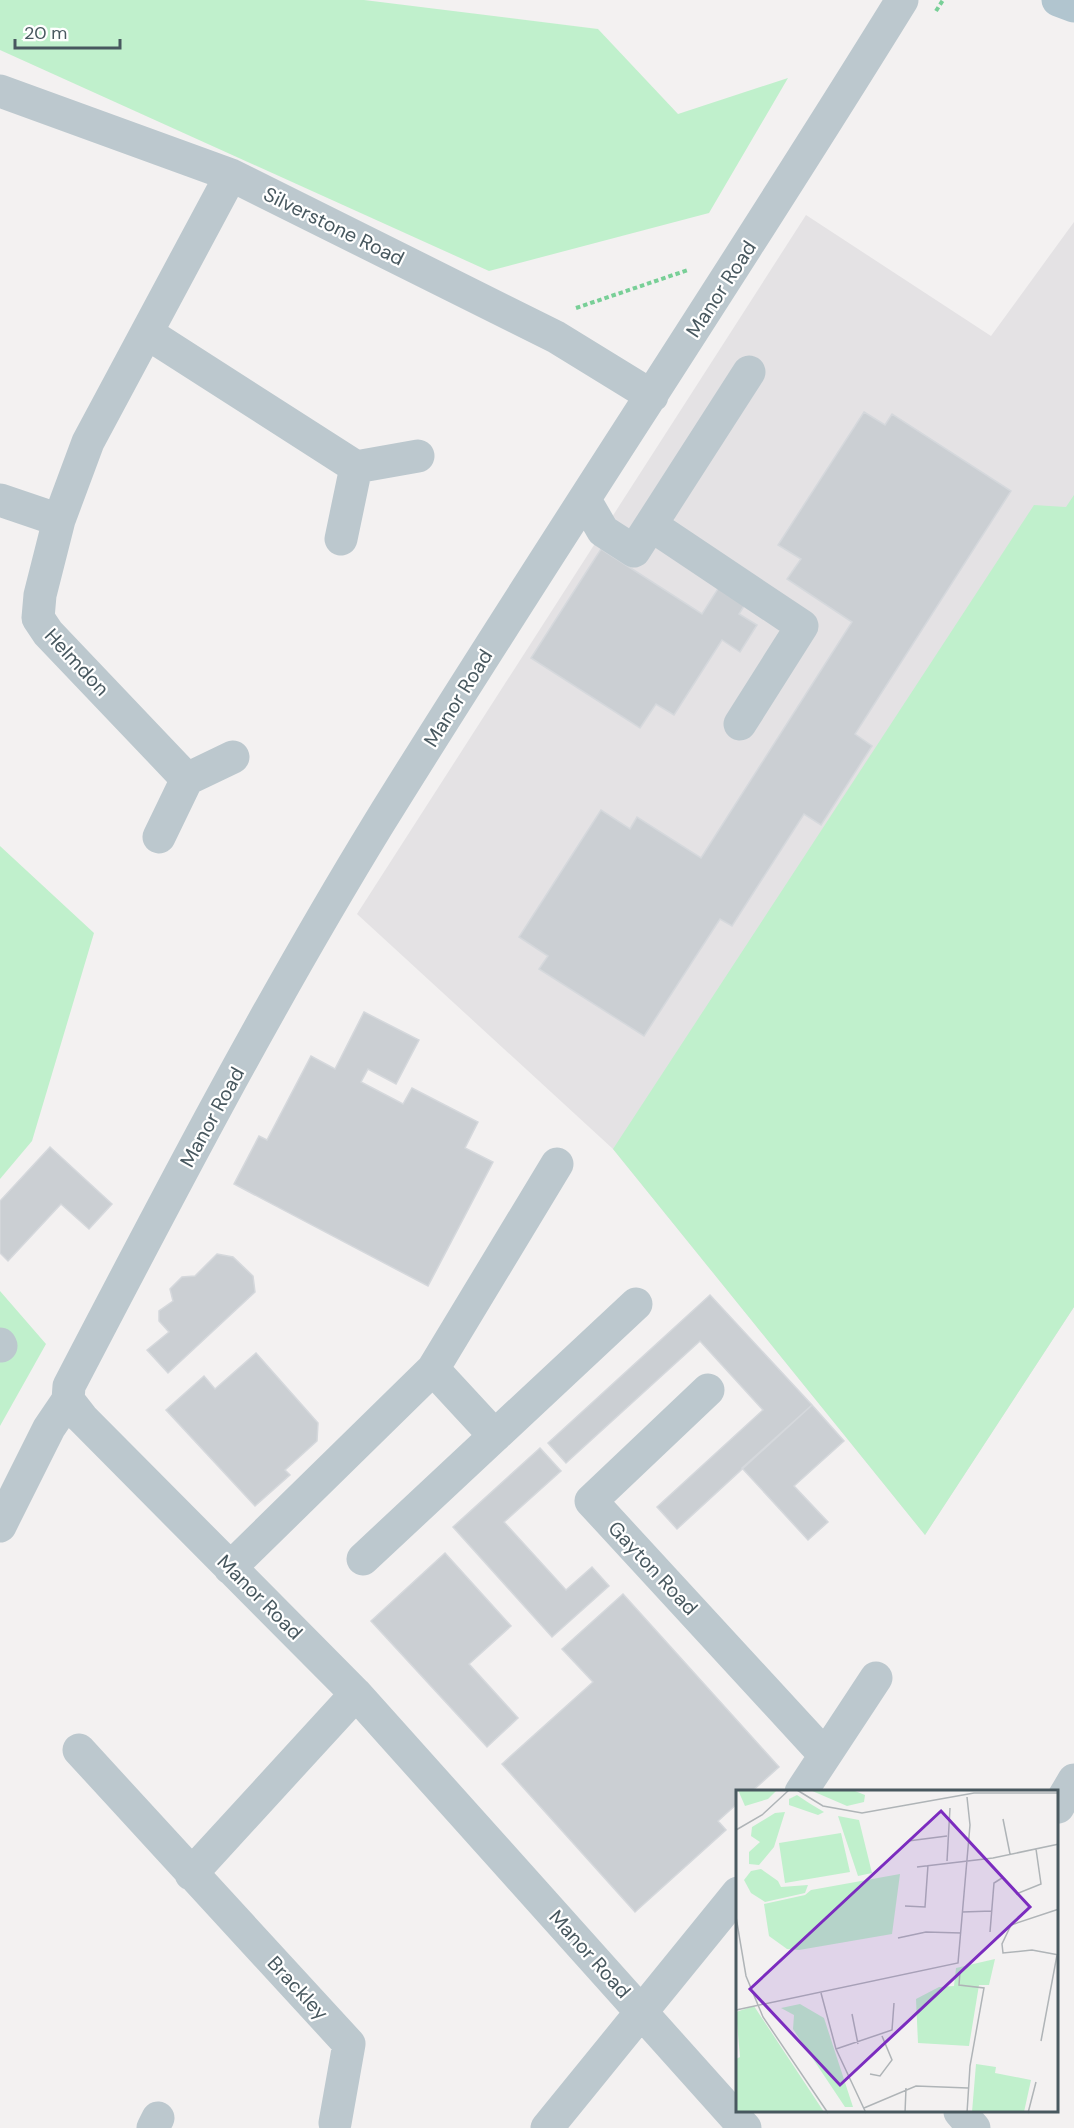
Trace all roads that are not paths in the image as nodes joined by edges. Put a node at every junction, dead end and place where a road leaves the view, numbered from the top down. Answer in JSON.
{"nodes":[{"id":1,"x":902,"y":0,"type":"edge"},
{"id":2,"x":1058,"y":0,"type":"edge"},
{"id":3,"x":1074,"y":6,"type":"edge"},
{"id":4,"x":0,"y":91,"type":"edge"},
{"id":5,"x":231,"y":175,"type":"junction"},
{"id":6,"x":147,"y":333,"type":"junction"},
{"id":7,"x":749,"y":372,"type":"dead end"},
{"id":8,"x":652,"y":396,"type":"junction"},
{"id":9,"x":418,"y":456,"type":"dead end"},
{"id":10,"x":356,"y":467,"type":"junction"},
{"id":11,"x":0,"y":500,"type":"edge"},
{"id":12,"x":585,"y":500,"type":"junction"},
{"id":13,"x":59,"y":520,"type":"junction"},
{"id":14,"x":651,"y":525,"type":"junction"},
{"id":15,"x":340,"y":539,"type":"dead end"},
{"id":16,"x":740,"y":724,"type":"dead end"},
{"id":17,"x":232,"y":757,"type":"dead end"},
{"id":18,"x":187,"y":779,"type":"junction"},
{"id":19,"x":159,"y":837,"type":"dead end"},
{"id":20,"x":558,"y":1164,"type":"dead end"},
{"id":21,"x":636,"y":1304,"type":"dead end"},
{"id":22,"x":433,"y":1369,"type":"junction"},
{"id":23,"x":708,"y":1390,"type":"dead end"},
{"id":24,"x":68,"y":1400,"type":"junction"},
{"id":25,"x":495,"y":1436,"type":"junction"},
{"id":26,"x":0,"y":1526,"type":"edge"},
{"id":27,"x":363,"y":1559,"type":"dead end"},
{"id":28,"x":230,"y":1568,"type":"junction"},
{"id":29,"x":876,"y":1678,"type":"dead end"},
{"id":30,"x":356,"y":1694,"type":"junction"},
{"id":31,"x":79,"y":1750,"type":"dead end"},
{"id":32,"x":824,"y":1754,"type":"junction"},
{"id":33,"x":1074,"y":1780,"type":"edge"},
{"id":34,"x":802,"y":1790,"type":"edge"},
{"id":35,"x":1059,"y":1805,"type":"edge"},
{"id":36,"x":191,"y":1874,"type":"junction"},
{"id":37,"x":736,"y":1895,"type":"edge"},
{"id":38,"x":641,"y":2011,"type":"junction"},
{"id":39,"x":961,"y":2113,"type":"edge"},
{"id":40,"x":335,"y":2123,"type":"dead end"},
{"id":41,"x":547,"y":2128,"type":"edge"},
{"id":42,"x":745,"y":2128,"type":"edge"},
{"id":43,"x":974,"y":2128,"type":"edge"}],
"edges":[{"from":1,"to":8,"type":"street","name":"Manor Road"},
{"from":2,"to":3,"type":"main road"},
{"from":4,"to":5,"type":"street","name":"Silverstone Road"},
{"from":5,"to":6,"type":"street","name":"Helmdon"},
{"from":5,"to":8,"type":"street","name":"Silverstone Road"},
{"from":6,"to":10,"type":"street"},
{"from":6,"to":13,"type":"street","name":"Helmdon"},
{"from":7,"to":14,"type":"street"},
{"from":8,"to":12,"type":"street","name":"Manor Road"},
{"from":9,"to":10,"type":"street"},
{"from":10,"to":15,"type":"street"},
{"from":11,"to":13,"type":"street"},
{"from":12,"to":14,"type":"street"},
{"from":12,"to":24,"type":"street","name":"Manor Road"},
{"from":13,"to":18,"type":"street","name":"Helmdon"},
{"from":14,"to":16,"type":"street"},
{"from":17,"to":18,"type":"street"},
{"from":18,"to":19,"type":"street"},
{"from":20,"to":22,"type":"street"},
{"from":21,"to":25,"type":"street"},
{"from":22,"to":25,"type":"street"},
{"from":22,"to":28,"type":"street"},
{"from":23,"to":32,"type":"street","name":"Gayton Road"},
{"from":24,"to":26,"type":"street"},
{"from":24,"to":28,"type":"street","name":"Manor Road"},
{"from":25,"to":27,"type":"street"},
{"from":28,"to":30,"type":"street","name":"Manor Road"},
{"from":29,"to":32,"type":"street"},
{"from":30,"to":36,"type":"street"},
{"from":30,"to":38,"type":"street","name":"Manor Road"},
{"from":31,"to":36,"type":"street","name":"Brackley"},
{"from":32,"to":34,"type":"street"},
{"from":33,"to":35,"type":"street"},
{"from":36,"to":40,"type":"street","name":"Brackley"},
{"from":37,"to":38,"type":"street"},
{"from":38,"to":41,"type":"street"},
{"from":38,"to":42,"type":"street","name":"Manor Road"},
{"from":39,"to":43,"type":"street"}]}
